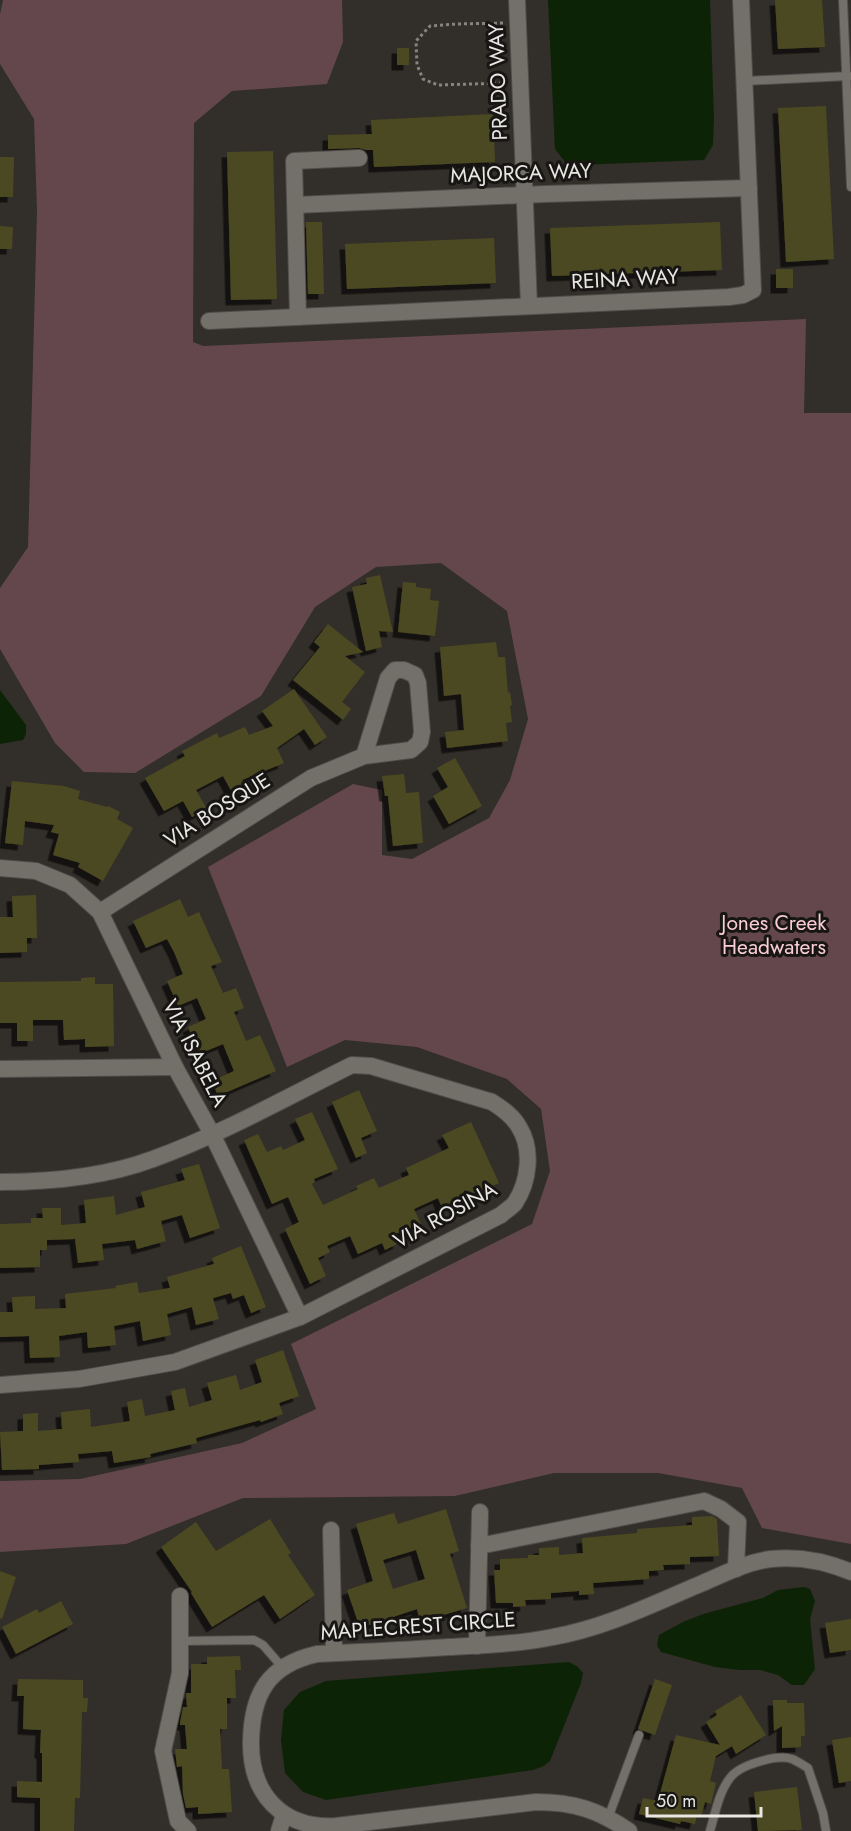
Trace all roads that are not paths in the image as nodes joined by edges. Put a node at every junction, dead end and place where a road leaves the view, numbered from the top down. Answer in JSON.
{"nodes":[{"id":1,"x":517,"y":0,"type":"edge"},
{"id":2,"x":741,"y":0,"type":"edge"},
{"id":3,"x":843,"y":0,"type":"edge"},
{"id":4,"x":848,"y":76,"type":"edge"},
{"id":5,"x":745,"y":81,"type":"junction"},
{"id":6,"x":359,"y":158,"type":"dead end"},
{"id":7,"x":851,"y":187,"type":"edge"},
{"id":8,"x":749,"y":188,"type":"junction"},
{"id":9,"x":525,"y":195,"type":"junction"},
{"id":10,"x":296,"y":206,"type":"junction"},
{"id":11,"x":529,"y":306,"type":"junction"},
{"id":12,"x":298,"y":316,"type":"junction"},
{"id":13,"x":209,"y":321,"type":"dead end"},
{"id":14,"x":364,"y":756,"type":"junction"},
{"id":15,"x":0,"y":868,"type":"edge"},
{"id":16,"x":100,"y":912,"type":"junction"},
{"id":17,"x":175,"y":1067,"type":"junction"},
{"id":18,"x":0,"y":1069,"type":"edge"},
{"id":19,"x":212,"y":1134,"type":"junction"},
{"id":20,"x":0,"y":1182,"type":"edge"},
{"id":21,"x":300,"y":1317,"type":"junction"},
{"id":22,"x":0,"y":1385,"type":"edge"},
{"id":23,"x":480,"y":1512,"type":"dead end"},
{"id":24,"x":331,"y":1530,"type":"dead end"},
{"id":25,"x":479,"y":1546,"type":"junction"},
{"id":26,"x":736,"y":1569,"type":"junction"},
{"id":27,"x":851,"y":1572,"type":"edge"},
{"id":28,"x":180,"y":1596,"type":"dead end"},
{"id":29,"x":180,"y":1641,"type":"junction"},
{"id":30,"x":477,"y":1646,"type":"junction"},
{"id":31,"x":333,"y":1653,"type":"junction"},
{"id":32,"x":283,"y":1668,"type":"junction"},
{"id":33,"x":639,"y":1735,"type":"dead end"},
{"id":34,"x":608,"y":1818,"type":"junction"},
{"id":35,"x":282,"y":1823,"type":"edge"},
{"id":36,"x":188,"y":1831,"type":"edge"},
{"id":37,"x":629,"y":1831,"type":"edge"},
{"id":38,"x":710,"y":1831,"type":"edge"},
{"id":39,"x":826,"y":1831,"type":"edge"}],
"edges":[{"from":1,"to":9,"type":"street","name":"PRADO WAY"},
{"from":2,"to":5,"type":"street","name":"REINA WAY"},
{"from":3,"to":4,"type":"lane"},
{"from":4,"to":5,"type":"lane"},
{"from":4,"to":7,"type":"lane"},
{"from":5,"to":8,"type":"street","name":"REINA WAY"},
{"from":6,"to":10,"type":"street"},
{"from":8,"to":9,"type":"street","name":"MAJORCA WAY"},
{"from":8,"to":11,"type":"street","name":"REINA WAY"},
{"from":9,"to":10,"type":"street","name":"MAJORCA WAY"},
{"from":9,"to":11,"type":"street","name":"PRADO WAY"},
{"from":10,"to":12,"type":"street"},
{"from":11,"to":12,"type":"street","name":"REINA WAY"},
{"from":12,"to":13,"type":"street","name":"REINA WAY"},
{"from":14,"to":14,"type":"street","name":"VIA BOSQUE"},
{"from":14,"to":16,"type":"street","name":"VIA BOSQUE"},
{"from":15,"to":16,"type":"street","name":"VIA ISABELA"},
{"from":16,"to":17,"type":"street","name":"VIA ISABELA"},
{"from":17,"to":18,"type":"street"},
{"from":17,"to":19,"type":"street","name":"VIA ISABELA"},
{"from":19,"to":20,"type":"street","name":"VIA ROSINA"},
{"from":19,"to":21,"type":"street","name":"VIA ISABELA"},
{"from":19,"to":21,"type":"street","name":"VIA ROSINA"},
{"from":21,"to":22,"type":"street","name":"VIA ROSINA"},
{"from":23,"to":25,"type":"street"},
{"from":24,"to":31,"type":"street"},
{"from":25,"to":26,"type":"street"},
{"from":25,"to":30,"type":"street"},
{"from":26,"to":27,"type":"street","name":"MAPLECREST CIRCLE"},
{"from":26,"to":30,"type":"street","name":"MAPLECREST CIRCLE"},
{"from":28,"to":29,"type":"street"},
{"from":29,"to":32,"type":"lane"},
{"from":29,"to":36,"type":"street"},
{"from":30,"to":31,"type":"street","name":"MAPLECREST CIRCLE"},
{"from":31,"to":32,"type":"street","name":"MAPLECREST CIRCLE"},
{"from":32,"to":35,"type":"street","name":"MAPLECREST CIRCLE"},
{"from":33,"to":34,"type":"lane"},
{"from":34,"to":35,"type":"street","name":"MAPLECREST CIRCLE"},
{"from":34,"to":37,"type":"street","name":"MAPLECREST CIRCLE"},
{"from":38,"to":39,"type":"lane"}]}
